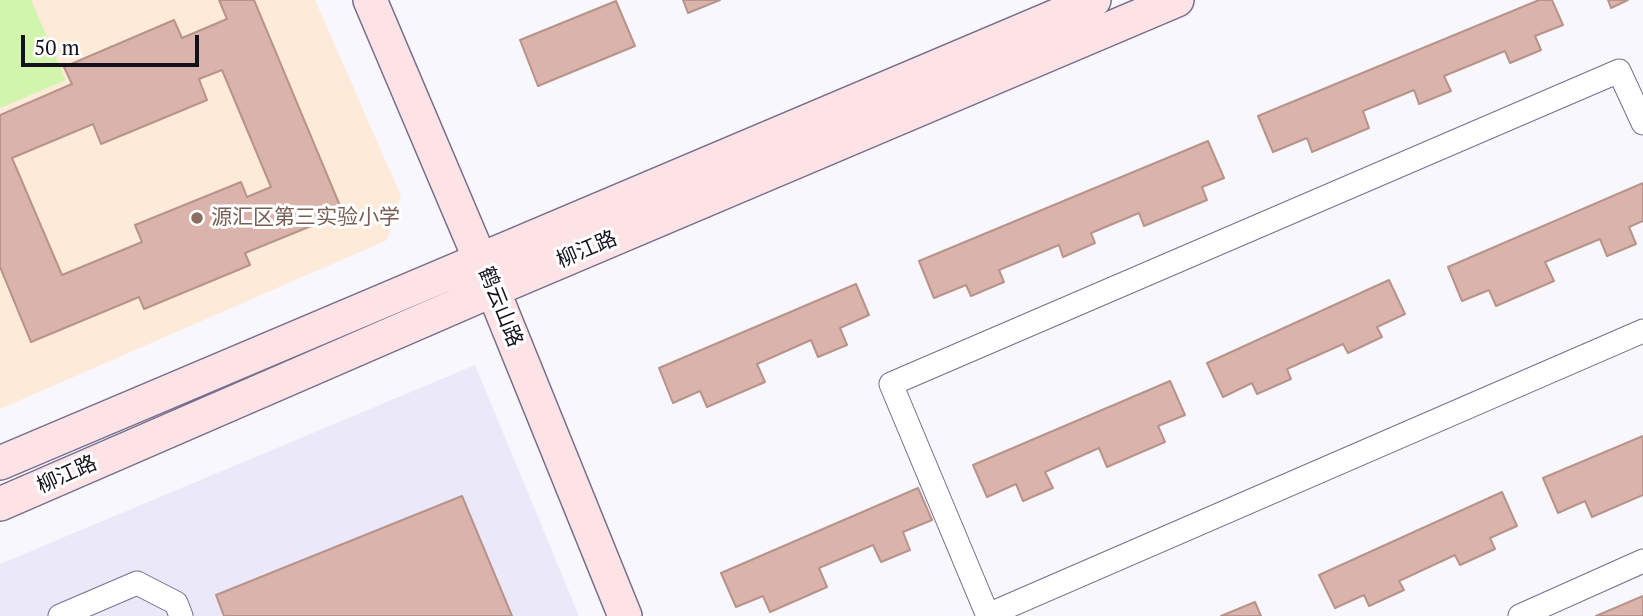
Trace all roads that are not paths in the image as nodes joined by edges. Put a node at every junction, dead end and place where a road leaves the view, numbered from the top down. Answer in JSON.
{"nodes":[{"id":1,"x":370,"y":0,"type":"edge"},
{"id":2,"x":1094,"y":0,"type":"edge"},
{"id":3,"x":1177,"y":0,"type":"edge"},
{"id":4,"x":1643,"y":123,"type":"edge"},
{"id":5,"x":480,"y":258,"type":"junction"},
{"id":6,"x":493,"y":290,"type":"junction"},
{"id":7,"x":1643,"y":331,"type":"edge"},
{"id":8,"x":0,"y":463,"type":"edge"},
{"id":9,"x":0,"y":505,"type":"edge"},
{"id":10,"x":1643,"y":561,"type":"edge"},
{"id":11,"x":60,"y":616,"type":"edge"},
{"id":12,"x":181,"y":616,"type":"edge"},
{"id":13,"x":625,"y":616,"type":"edge"},
{"id":14,"x":988,"y":616,"type":"edge"},
{"id":15,"x":1520,"y":616,"type":"edge"}],
"edges":[{"from":1,"to":5,"type":"street","name":"鹤云山路"},
{"from":2,"to":5,"type":"street","name":"柳江路"},
{"from":3,"to":6,"type":"street","name":"柳江路"},
{"from":4,"to":14,"type":"street"},
{"from":5,"to":6,"type":"street","name":"鹤云山路"},
{"from":5,"to":8,"type":"street","name":"柳江路"},
{"from":6,"to":9,"type":"street","name":"柳江路"},
{"from":6,"to":13,"type":"street","name":"鹤云山路"},
{"from":7,"to":14,"type":"street"},
{"from":10,"to":15,"type":"street"},
{"from":11,"to":12,"type":"street"}]}
